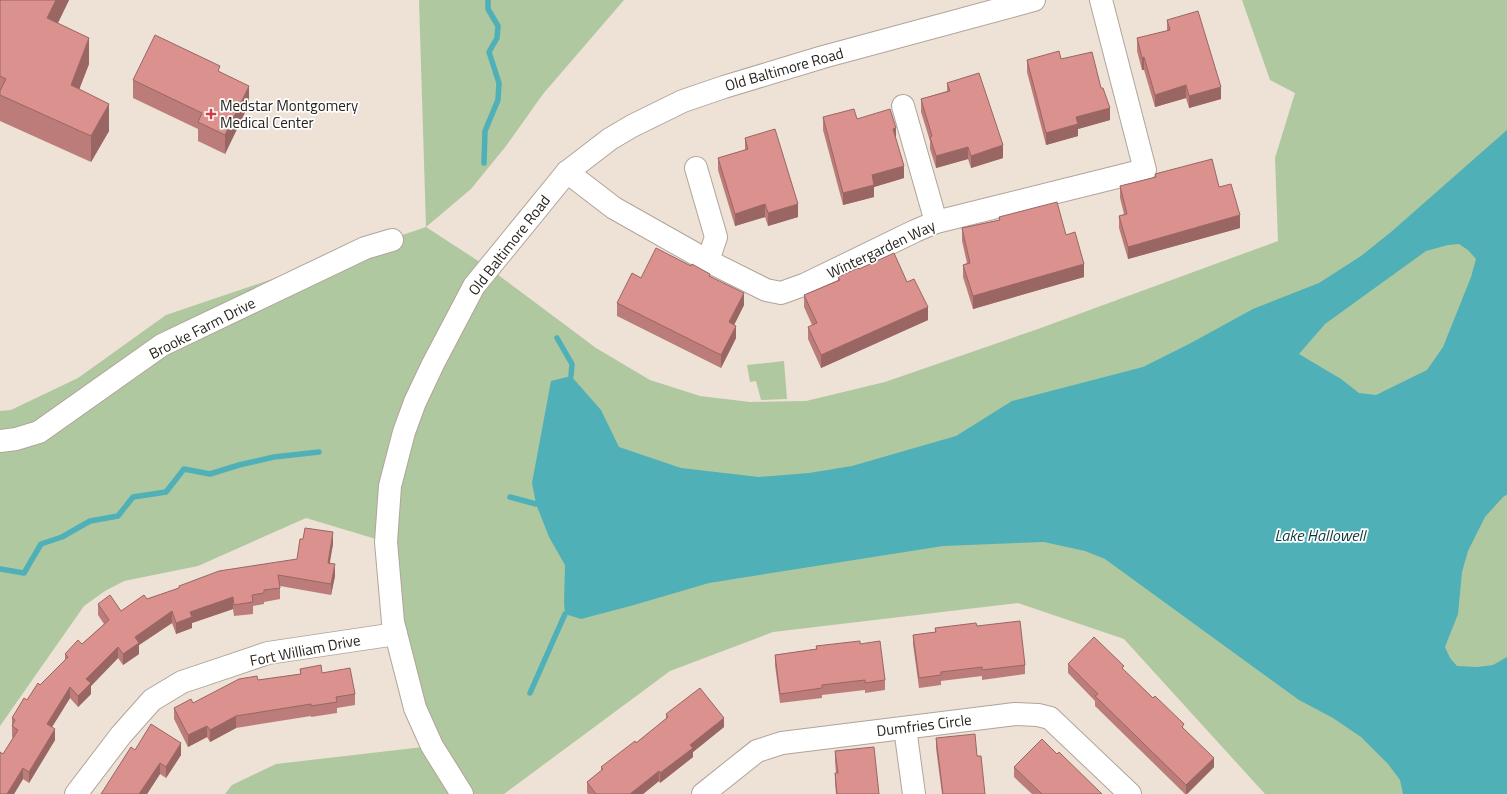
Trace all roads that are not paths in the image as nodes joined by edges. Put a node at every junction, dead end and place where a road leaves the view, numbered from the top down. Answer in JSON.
{"nodes":[{"id":1,"x":1034,"y":0,"type":"edge"},
{"id":2,"x":1101,"y":0,"type":"edge"},
{"id":3,"x":903,"y":106,"type":"dead end"},
{"id":4,"x":696,"y":168,"type":"dead end"},
{"id":5,"x":567,"y":172,"type":"junction"},
{"id":6,"x":936,"y":222,"type":"junction"},
{"id":7,"x":392,"y":240,"type":"dead end"},
{"id":8,"x":708,"y":261,"type":"junction"},
{"id":9,"x":0,"y":441,"type":"edge"},
{"id":10,"x":396,"y":634,"type":"junction"},
{"id":11,"x":905,"y":728,"type":"junction"},
{"id":12,"x":76,"y":794,"type":"edge"},
{"id":13,"x":462,"y":794,"type":"edge"},
{"id":14,"x":703,"y":794,"type":"edge"},
{"id":15,"x":914,"y":794,"type":"edge"},
{"id":16,"x":1130,"y":794,"type":"edge"}],
"edges":[{"from":1,"to":5,"type":"street","name":"Old Baltimore Road"},
{"from":2,"to":6,"type":"street","name":"Wintergarden Way"},
{"from":3,"to":6,"type":"street"},
{"from":4,"to":8,"type":"street"},
{"from":5,"to":8,"type":"street","name":"Wintergarden Way"},
{"from":5,"to":10,"type":"street","name":"Old Baltimore Road"},
{"from":6,"to":8,"type":"street","name":"Wintergarden Way"},
{"from":7,"to":9,"type":"street","name":"Brooke Farm Drive"},
{"from":10,"to":12,"type":"street","name":"Fort William Drive"},
{"from":10,"to":13,"type":"street","name":"Old Baltimore Road"},
{"from":11,"to":14,"type":"street","name":"Dumfries Circle"},
{"from":11,"to":15,"type":"street"},
{"from":11,"to":16,"type":"street","name":"Dumfries Circle"}]}
